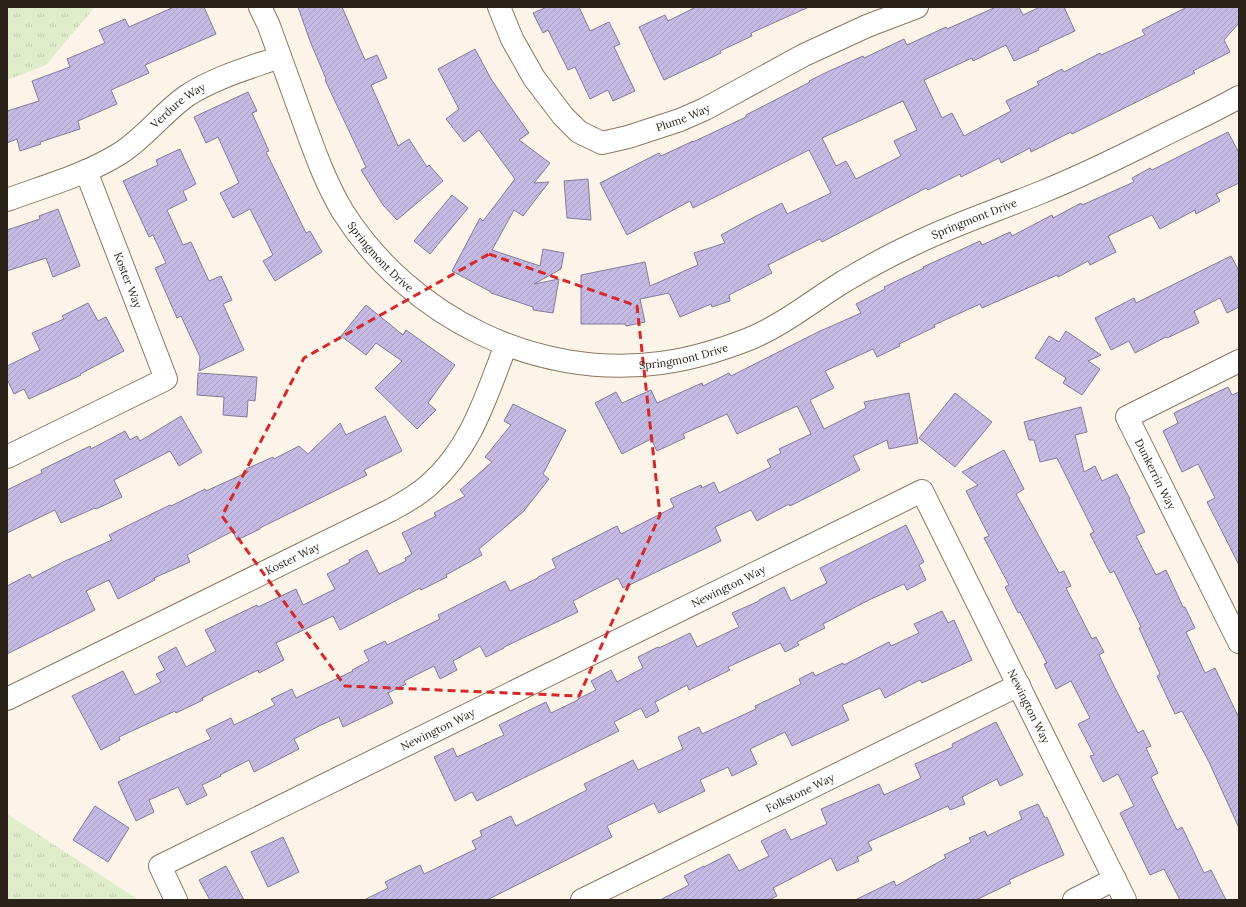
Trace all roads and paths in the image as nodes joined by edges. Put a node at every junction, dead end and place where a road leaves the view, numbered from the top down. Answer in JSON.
{"nodes":[{"id":1,"x":260,"y":7,"type":"edge"},
{"id":2,"x":499,"y":7,"type":"edge"},
{"id":3,"x":917,"y":7,"type":"edge"},
{"id":4,"x":280,"y":57,"type":"junction"},
{"id":5,"x":1239,"y":97,"type":"edge"},
{"id":6,"x":86,"y":171,"type":"junction"},
{"id":7,"x":7,"y":200,"type":"edge"},
{"id":8,"x":506,"y":345,"type":"junction"},
{"id":9,"x":1239,"y":361,"type":"edge"},
{"id":10,"x":7,"y":457,"type":"edge"},
{"id":11,"x":1239,"y":642,"type":"edge"},
{"id":12,"x":1019,"y":685,"type":"junction"},
{"id":13,"x":7,"y":699,"type":"edge"},
{"id":14,"x":1115,"y":880,"type":"junction"},
{"id":15,"x":176,"y":900,"type":"edge"},
{"id":16,"x":582,"y":900,"type":"edge"},
{"id":17,"x":1074,"y":900,"type":"edge"},
{"id":18,"x":1125,"y":900,"type":"edge"}],
"edges":[{"from":1,"to":4,"type":"street","name":"Springmont Drive"},
{"from":2,"to":3,"type":"street","name":"Plume Way"},
{"from":4,"to":6,"type":"street","name":"Verdure Way"},
{"from":4,"to":8,"type":"street","name":"Springmont Drive"},
{"from":5,"to":8,"type":"street","name":"Springmont Drive"},
{"from":6,"to":7,"type":"street","name":"Verdure Way"},
{"from":6,"to":10,"type":"street","name":"Koster Way"},
{"from":8,"to":13,"type":"street","name":"Koster Way"},
{"from":9,"to":11,"type":"street","name":"Dunkerrin Way"},
{"from":12,"to":14,"type":"street","name":"Newington Way"},
{"from":12,"to":15,"type":"street","name":"Newington Way"},
{"from":12,"to":16,"type":"street","name":"Folkstone Way"},
{"from":14,"to":17,"type":"street"},
{"from":14,"to":18,"type":"street","name":"Newington Way"}]}
